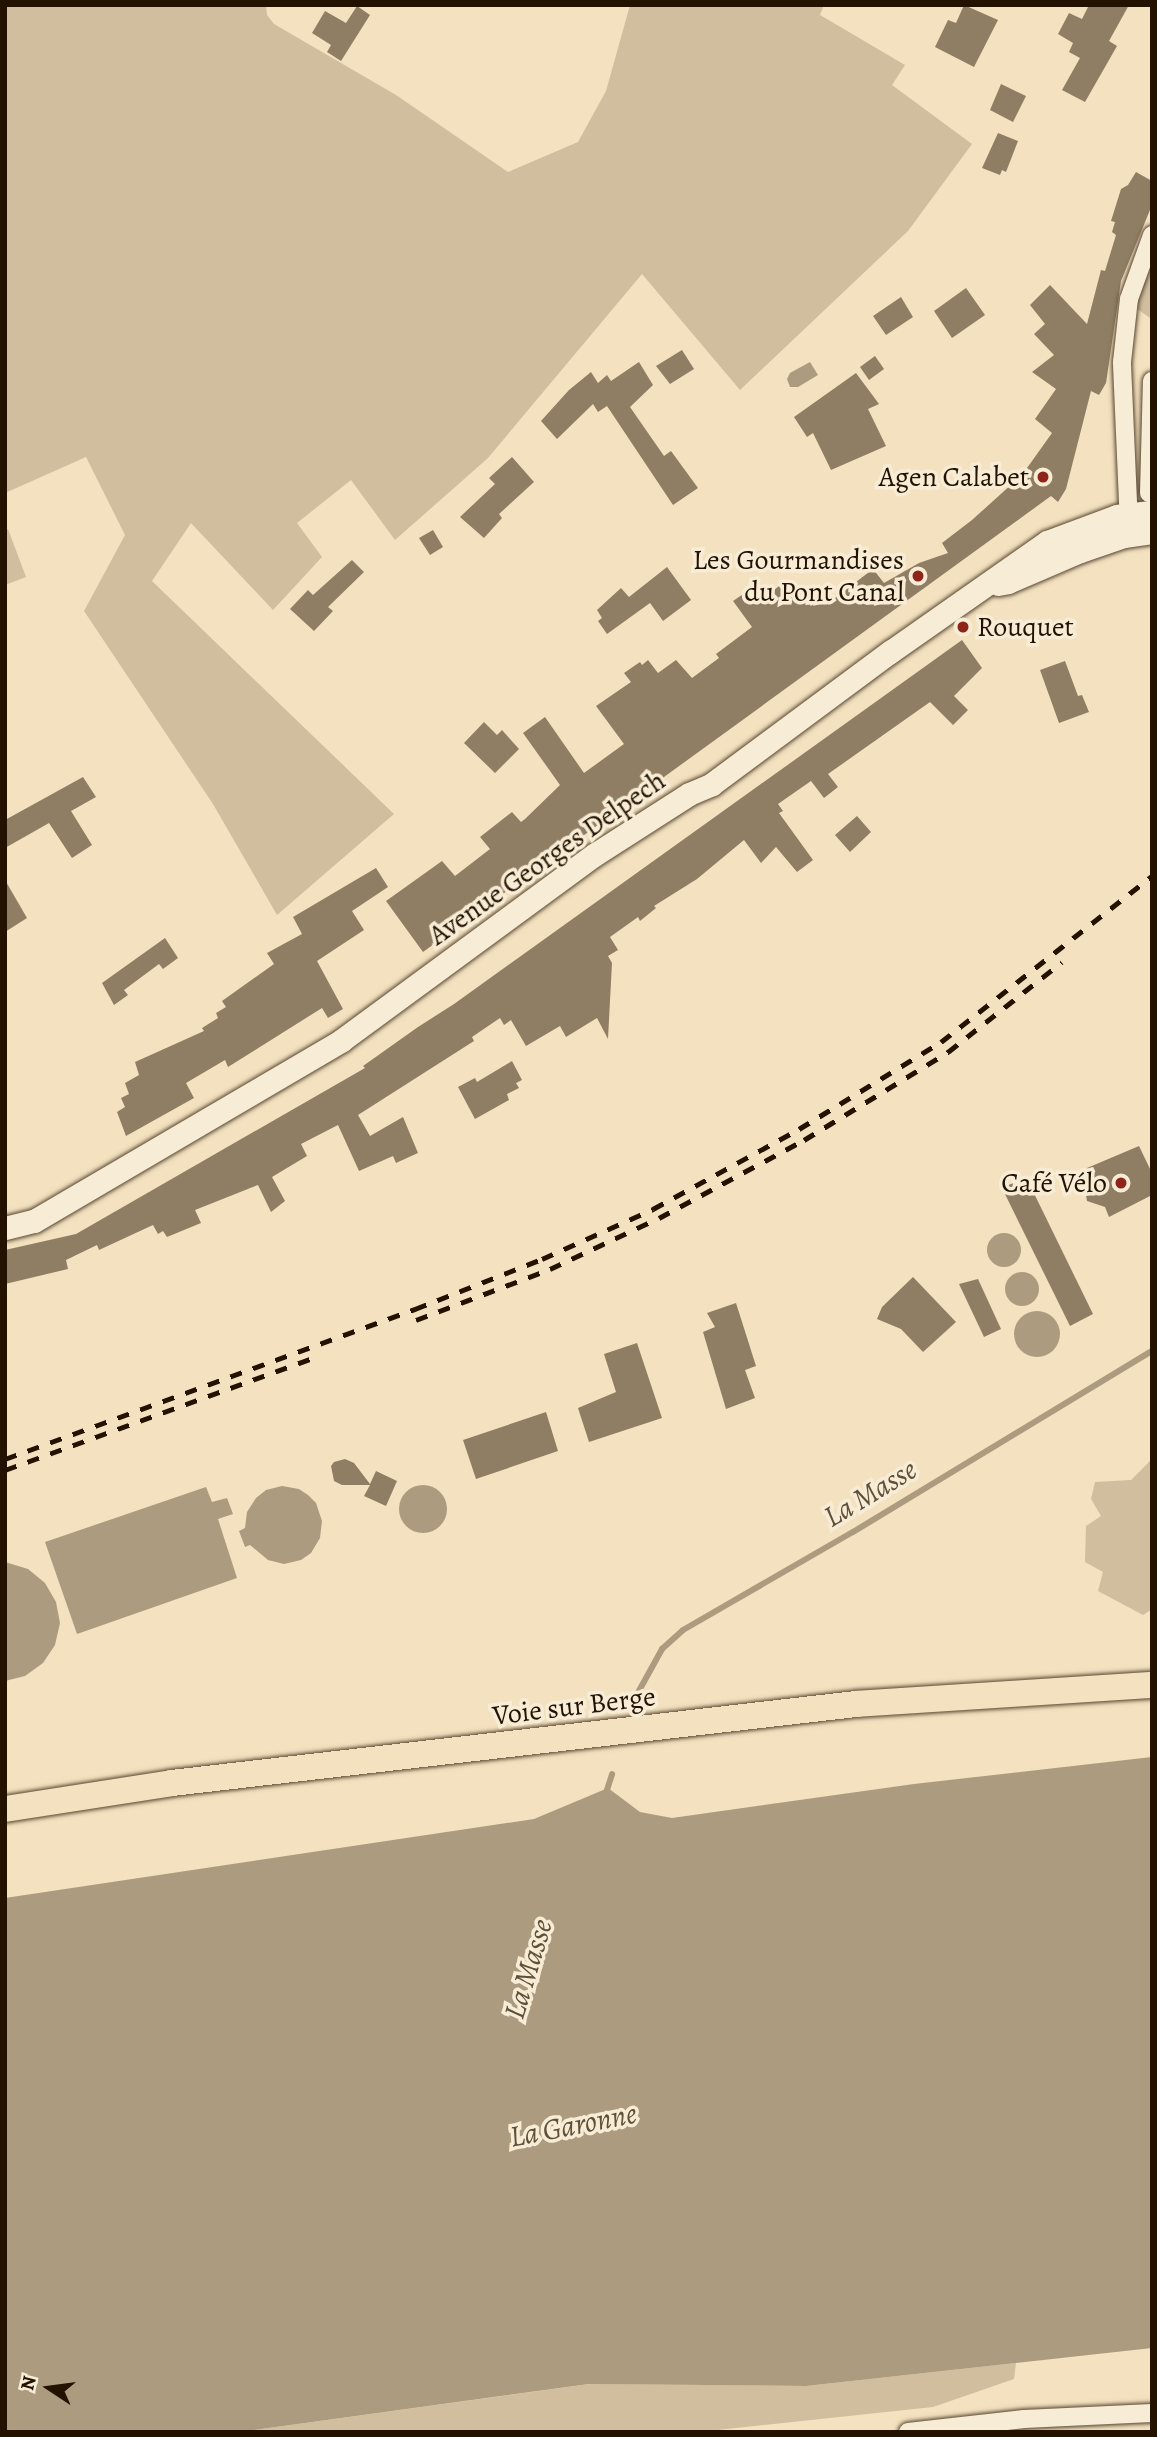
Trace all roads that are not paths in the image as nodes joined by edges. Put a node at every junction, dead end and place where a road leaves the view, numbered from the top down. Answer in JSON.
{"nodes":[{"id":1,"x":1152,"y":235,"type":"edge"},
{"id":2,"x":1152,"y":381,"type":"edge"},
{"id":3,"x":1151,"y":502,"type":"edge"},
{"id":4,"x":1134,"y":517,"type":"edge"},
{"id":5,"x":1152,"y":532,"type":"edge"},
{"id":6,"x":1020,"y":577,"type":"junction"},
{"id":7,"x":988,"y":586,"type":"junction"},
{"id":8,"x":5,"y":1228,"type":"edge"},
{"id":9,"x":1152,"y":1685,"type":"edge"},
{"id":10,"x":5,"y":1809,"type":"edge"},
{"id":11,"x":1152,"y":2413,"type":"edge"},
{"id":12,"x":908,"y":2432,"type":"edge"}],
"edges":[{"from":1,"to":4,"type":"street"},
{"from":2,"to":3,"type":"street"},
{"from":3,"to":4,"type":"main road","name":"Avenue Georges Delpech"},
{"from":4,"to":6,"type":"main road"},
{"from":4,"to":7,"type":"main road","name":"Avenue Georges Delpech"},
{"from":5,"to":6,"type":"main road"},
{"from":6,"to":7,"type":"main road"},
{"from":7,"to":8,"type":"main road","name":"Avenue Georges Delpech"},
{"from":9,"to":10,"type":"main road","name":"Voie sur Berge"},
{"from":11,"to":12,"type":"street"}]}
